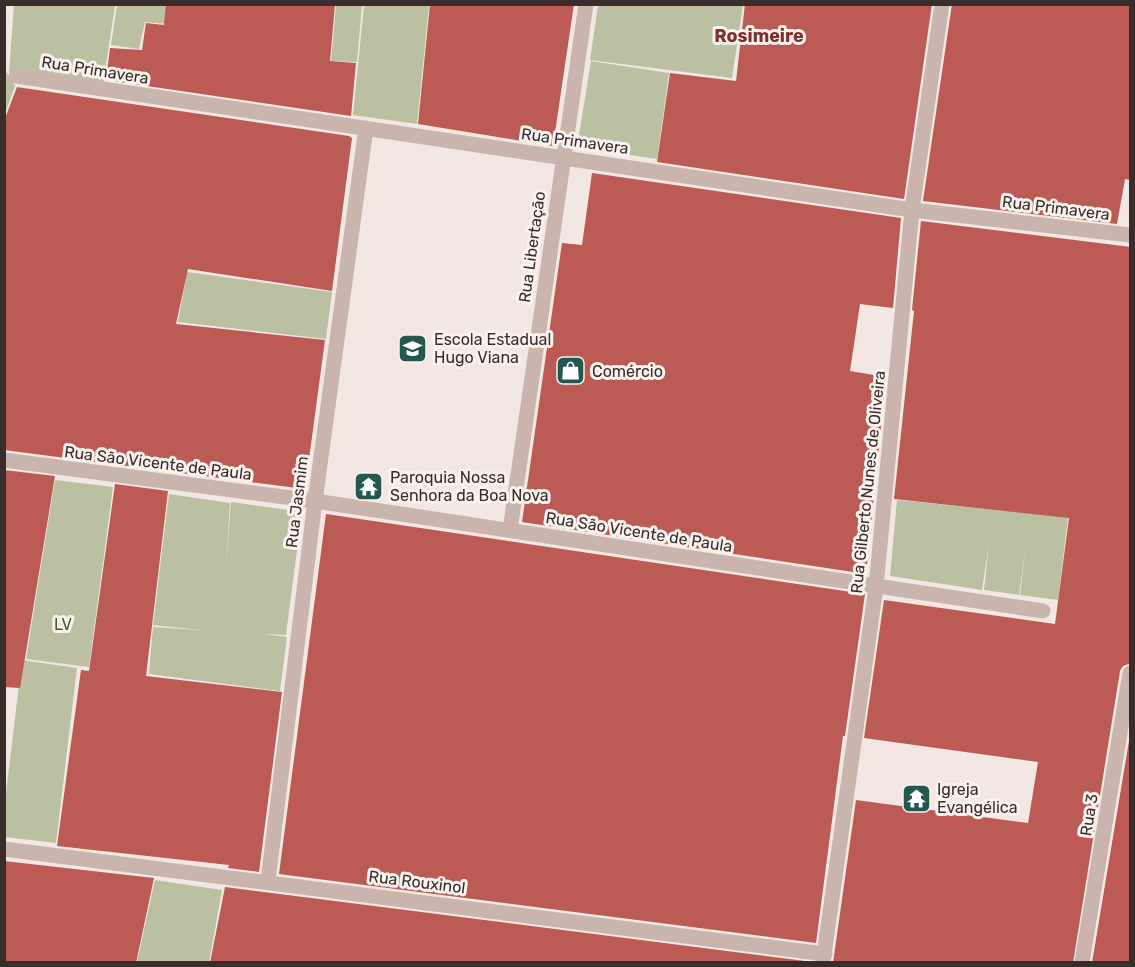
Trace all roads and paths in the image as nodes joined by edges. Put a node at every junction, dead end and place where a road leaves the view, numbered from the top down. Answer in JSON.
{"nodes":[{"id":1,"x":586,"y":4,"type":"edge"},
{"id":2,"x":942,"y":4,"type":"edge"},
{"id":3,"x":16,"y":76,"type":"dead end"},
{"id":4,"x":366,"y":129,"type":"junction"},
{"id":5,"x":564,"y":158,"type":"junction"},
{"id":6,"x":912,"y":210,"type":"junction"},
{"id":7,"x":1131,"y":235,"type":"edge"},
{"id":8,"x":4,"y":460,"type":"edge"},
{"id":9,"x":315,"y":501,"type":"junction"},
{"id":10,"x":510,"y":531,"type":"junction"},
{"id":11,"x":876,"y":587,"type":"junction"},
{"id":12,"x":1043,"y":610,"type":"dead end"},
{"id":13,"x":1131,"y":673,"type":"edge"},
{"id":14,"x":4,"y":849,"type":"edge"},
{"id":15,"x":268,"y":881,"type":"junction"},
{"id":16,"x":824,"y":958,"type":"edge"},
{"id":17,"x":1082,"y":963,"type":"edge"}],
"edges":[{"from":1,"to":5,"type":"street","name":"Rua Libertação"},
{"from":2,"to":6,"type":"street","name":"Rua Gilberto Nunes de Oliveira"},
{"from":3,"to":4,"type":"street","name":"Rua Primavera"},
{"from":4,"to":5,"type":"street","name":"Rua Primavera"},
{"from":4,"to":9,"type":"street","name":"Rua Jasmim"},
{"from":5,"to":6,"type":"street","name":"Rua Primavera"},
{"from":5,"to":10,"type":"street","name":"Rua Libertação"},
{"from":6,"to":7,"type":"street","name":"Rua Primavera"},
{"from":6,"to":11,"type":"street","name":"Rua Gilberto Nunes de Oliveira"},
{"from":8,"to":9,"type":"street","name":"Rua São Vicente de Paula"},
{"from":9,"to":10,"type":"street","name":"Rua São Vicente de Paula"},
{"from":9,"to":15,"type":"street","name":"Rua Jasmim"},
{"from":10,"to":11,"type":"street","name":"Rua São Vicente de Paula"},
{"from":11,"to":12,"type":"street","name":"Rua São Vicente de Paula"},
{"from":11,"to":16,"type":"street","name":"Rua Gilberto Nunes de Oliveira"},
{"from":13,"to":17,"type":"street","name":"Rua 3"},
{"from":14,"to":15,"type":"street","name":"Rua Rouxinol"},
{"from":15,"to":16,"type":"street","name":"Rua Rouxinol"}]}
